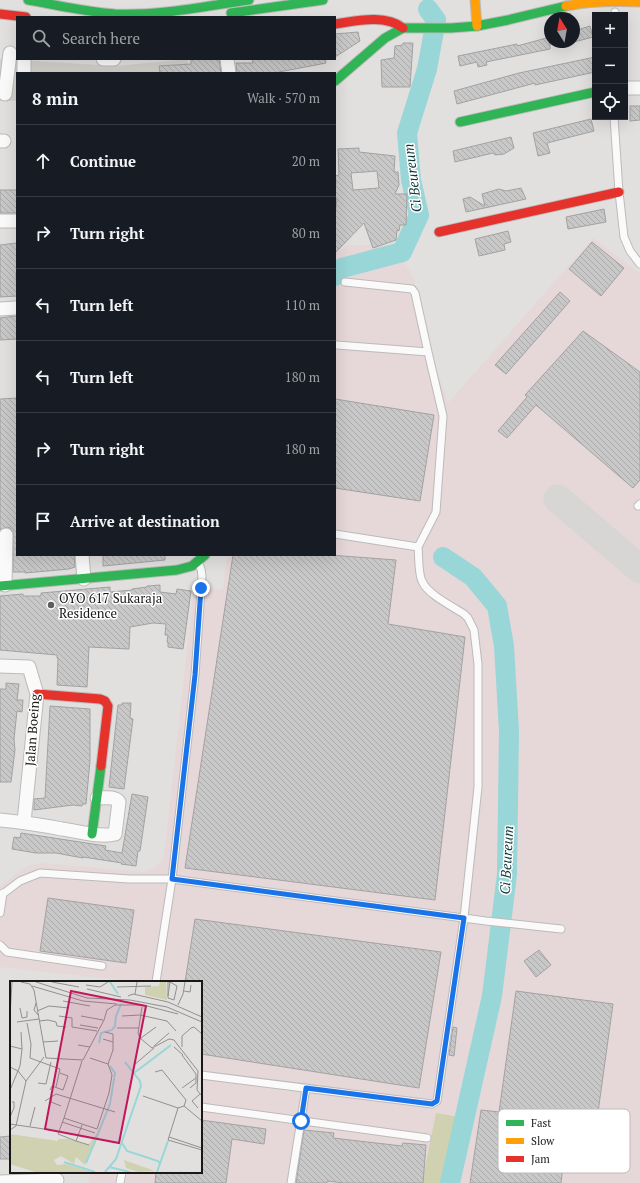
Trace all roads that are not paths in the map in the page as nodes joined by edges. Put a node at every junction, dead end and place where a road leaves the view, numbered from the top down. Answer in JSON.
{"nodes":[{"id":1,"x":28,"y":0,"type":"edge"},
{"id":2,"x":249,"y":0,"type":"edge"},
{"id":3,"x":323,"y":0,"type":"edge"},
{"id":4,"x":480,"y":0,"type":"edge"},
{"id":5,"x":615,"y":1,"type":"junction"},
{"id":6,"x":640,"y":2,"type":"edge"},
{"id":7,"x":475,"y":5,"type":"edge"},
{"id":8,"x":615,"y":12,"type":"edge"},
{"id":9,"x":0,"y":14,"type":"edge"},
{"id":10,"x":220,"y":15,"type":"dead end"},
{"id":11,"x":17,"y":16,"type":"edge"},
{"id":12,"x":350,"y":22,"type":"joint"},
{"id":13,"x":336,"y":24,"type":"edge"},
{"id":14,"x":477,"y":26,"type":"junction"},
{"id":15,"x":400,"y":30,"type":"junction"},
{"id":16,"x":9,"y":53,"type":"edge"},
{"id":17,"x":24,"y":60,"type":"edge"},
{"id":18,"x":227,"y":60,"type":"edge"},
{"id":19,"x":24,"y":72,"type":"edge"},
{"id":20,"x":229,"y":72,"type":"edge"},
{"id":21,"x":336,"y":79,"type":"edge"},
{"id":22,"x":628,"y":88,"type":"edge"},
{"id":23,"x":640,"y":88,"type":"edge"},
{"id":24,"x":592,"y":93,"type":"edge"},
{"id":25,"x":7,"y":94,"type":"edge"},
{"id":26,"x":614,"y":120,"type":"edge"},
{"id":27,"x":460,"y":122,"type":"dead end"},
{"id":28,"x":619,"y":192,"type":"junction"},
{"id":29,"x":0,"y":221,"type":"edge"},
{"id":30,"x":16,"y":221,"type":"edge"},
{"id":31,"x":440,"y":232,"type":"dead end"},
{"id":32,"x":640,"y":264,"type":"edge"},
{"id":33,"x":345,"y":282,"type":"dead end"},
{"id":34,"x":16,"y":308,"type":"edge"},
{"id":35,"x":0,"y":309,"type":"edge"},
{"id":36,"x":337,"y":345,"type":"dead end"},
{"id":37,"x":428,"y":352,"type":"junction"},
{"id":38,"x":336,"y":534,"type":"edge"},
{"id":39,"x":6,"y":535,"type":"dead end"},
{"id":40,"x":418,"y":547,"type":"junction"},
{"id":41,"x":82,"y":556,"type":"edge"},
{"id":42,"x":204,"y":556,"type":"edge"},
{"id":43,"x":198,"y":562,"type":"junction"},
{"id":44,"x":84,"y":579,"type":"junction"},
{"id":45,"x":2,"y":585,"type":"edge"},
{"id":46,"x":0,"y":666,"type":"edge"},
{"id":47,"x":37,"y":694,"type":"junction"},
{"id":48,"x":97,"y":798,"type":"junction"},
{"id":49,"x":0,"y":820,"type":"edge"},
{"id":50,"x":24,"y":822,"type":"junction"},
{"id":51,"x":92,"y":834,"type":"junction"},
{"id":52,"x":172,"y":879,"type":"junction"},
{"id":53,"x":2,"y":894,"type":"edge"},
{"id":54,"x":0,"y":913,"type":"edge"},
{"id":55,"x":464,"y":918,"type":"junction"},
{"id":56,"x":561,"y":930,"type":"dead end"},
{"id":57,"x":0,"y":945,"type":"edge"},
{"id":58,"x":102,"y":966,"type":"dead end"},
{"id":59,"x":156,"y":981,"type":"edge"},
{"id":60,"x":202,"y":1075,"type":"edge"},
{"id":61,"x":306,"y":1088,"type":"junction"},
{"id":62,"x":202,"y":1107,"type":"edge"},
{"id":63,"x":301,"y":1121,"type":"junction"},
{"id":64,"x":427,"y":1138,"type":"dead end"},
{"id":65,"x":122,"y":1173,"type":"edge"},
{"id":66,"x":57,"y":1180,"type":"dead end"},
{"id":67,"x":0,"y":1182,"type":"edge"},
{"id":68,"x":120,"y":1183,"type":"edge"},
{"id":69,"x":291,"y":1183,"type":"edge"}],
"edges":[{"from":1,"to":2,"type":"main road"},
{"from":3,"to":10,"type":"main road"},
{"from":4,"to":7,"type":"main road"},
{"from":5,"to":6,"type":"main road"},
{"from":5,"to":8,"type":"main road"},
{"from":5,"to":14,"type":"main road"},
{"from":7,"to":14,"type":"main road"},
{"from":9,"to":11,"type":"main road"},
{"from":12,"to":13,"type":"main road"},
{"from":12,"to":15,"type":"street"},
{"from":14,"to":15,"type":"main road"},
{"from":15,"to":21,"type":"main road"},
{"from":16,"to":25,"type":"street"},
{"from":17,"to":19,"type":"street"},
{"from":18,"to":20,"type":"street"},
{"from":22,"to":23,"type":"street"},
{"from":24,"to":27,"type":"main road"},
{"from":26,"to":28,"type":"lane"},
{"from":28,"to":31,"type":"main road"},
{"from":28,"to":32,"type":"lane"},
{"from":29,"to":30,"type":"street"},
{"from":33,"to":37,"type":"lane"},
{"from":34,"to":35,"type":"street"},
{"from":36,"to":37,"type":"lane"},
{"from":37,"to":40,"type":"lane"},
{"from":38,"to":40,"type":"lane"},
{"from":39,"to":45,"type":"street"},
{"from":40,"to":55,"type":"lane"},
{"from":41,"to":44,"type":"street"},
{"from":42,"to":43,"type":"main road"},
{"from":43,"to":44,"type":"main road"},
{"from":43,"to":52,"type":"lane"},
{"from":44,"to":45,"type":"main road"},
{"from":46,"to":47,"type":"street","name":"Jalan Boeing"},
{"from":47,"to":48,"type":"main road"},
{"from":47,"to":50,"type":"street","name":"Jalan Boeing"},
{"from":48,"to":51,"type":"main road"},
{"from":48,"to":51,"type":"street"},
{"from":49,"to":50,"type":"street"},
{"from":50,"to":51,"type":"street"},
{"from":52,"to":53,"type":"lane"},
{"from":52,"to":55,"type":"lane"},
{"from":52,"to":59,"type":"lane"},
{"from":53,"to":54,"type":"lane"},
{"from":55,"to":56,"type":"lane"},
{"from":55,"to":61,"type":"lane"},
{"from":57,"to":58,"type":"lane"},
{"from":60,"to":61,"type":"lane"},
{"from":61,"to":63,"type":"lane"},
{"from":62,"to":63,"type":"lane"},
{"from":63,"to":64,"type":"lane"},
{"from":63,"to":69,"type":"lane"},
{"from":65,"to":68,"type":"lane"},
{"from":66,"to":67,"type":"street"}]}
